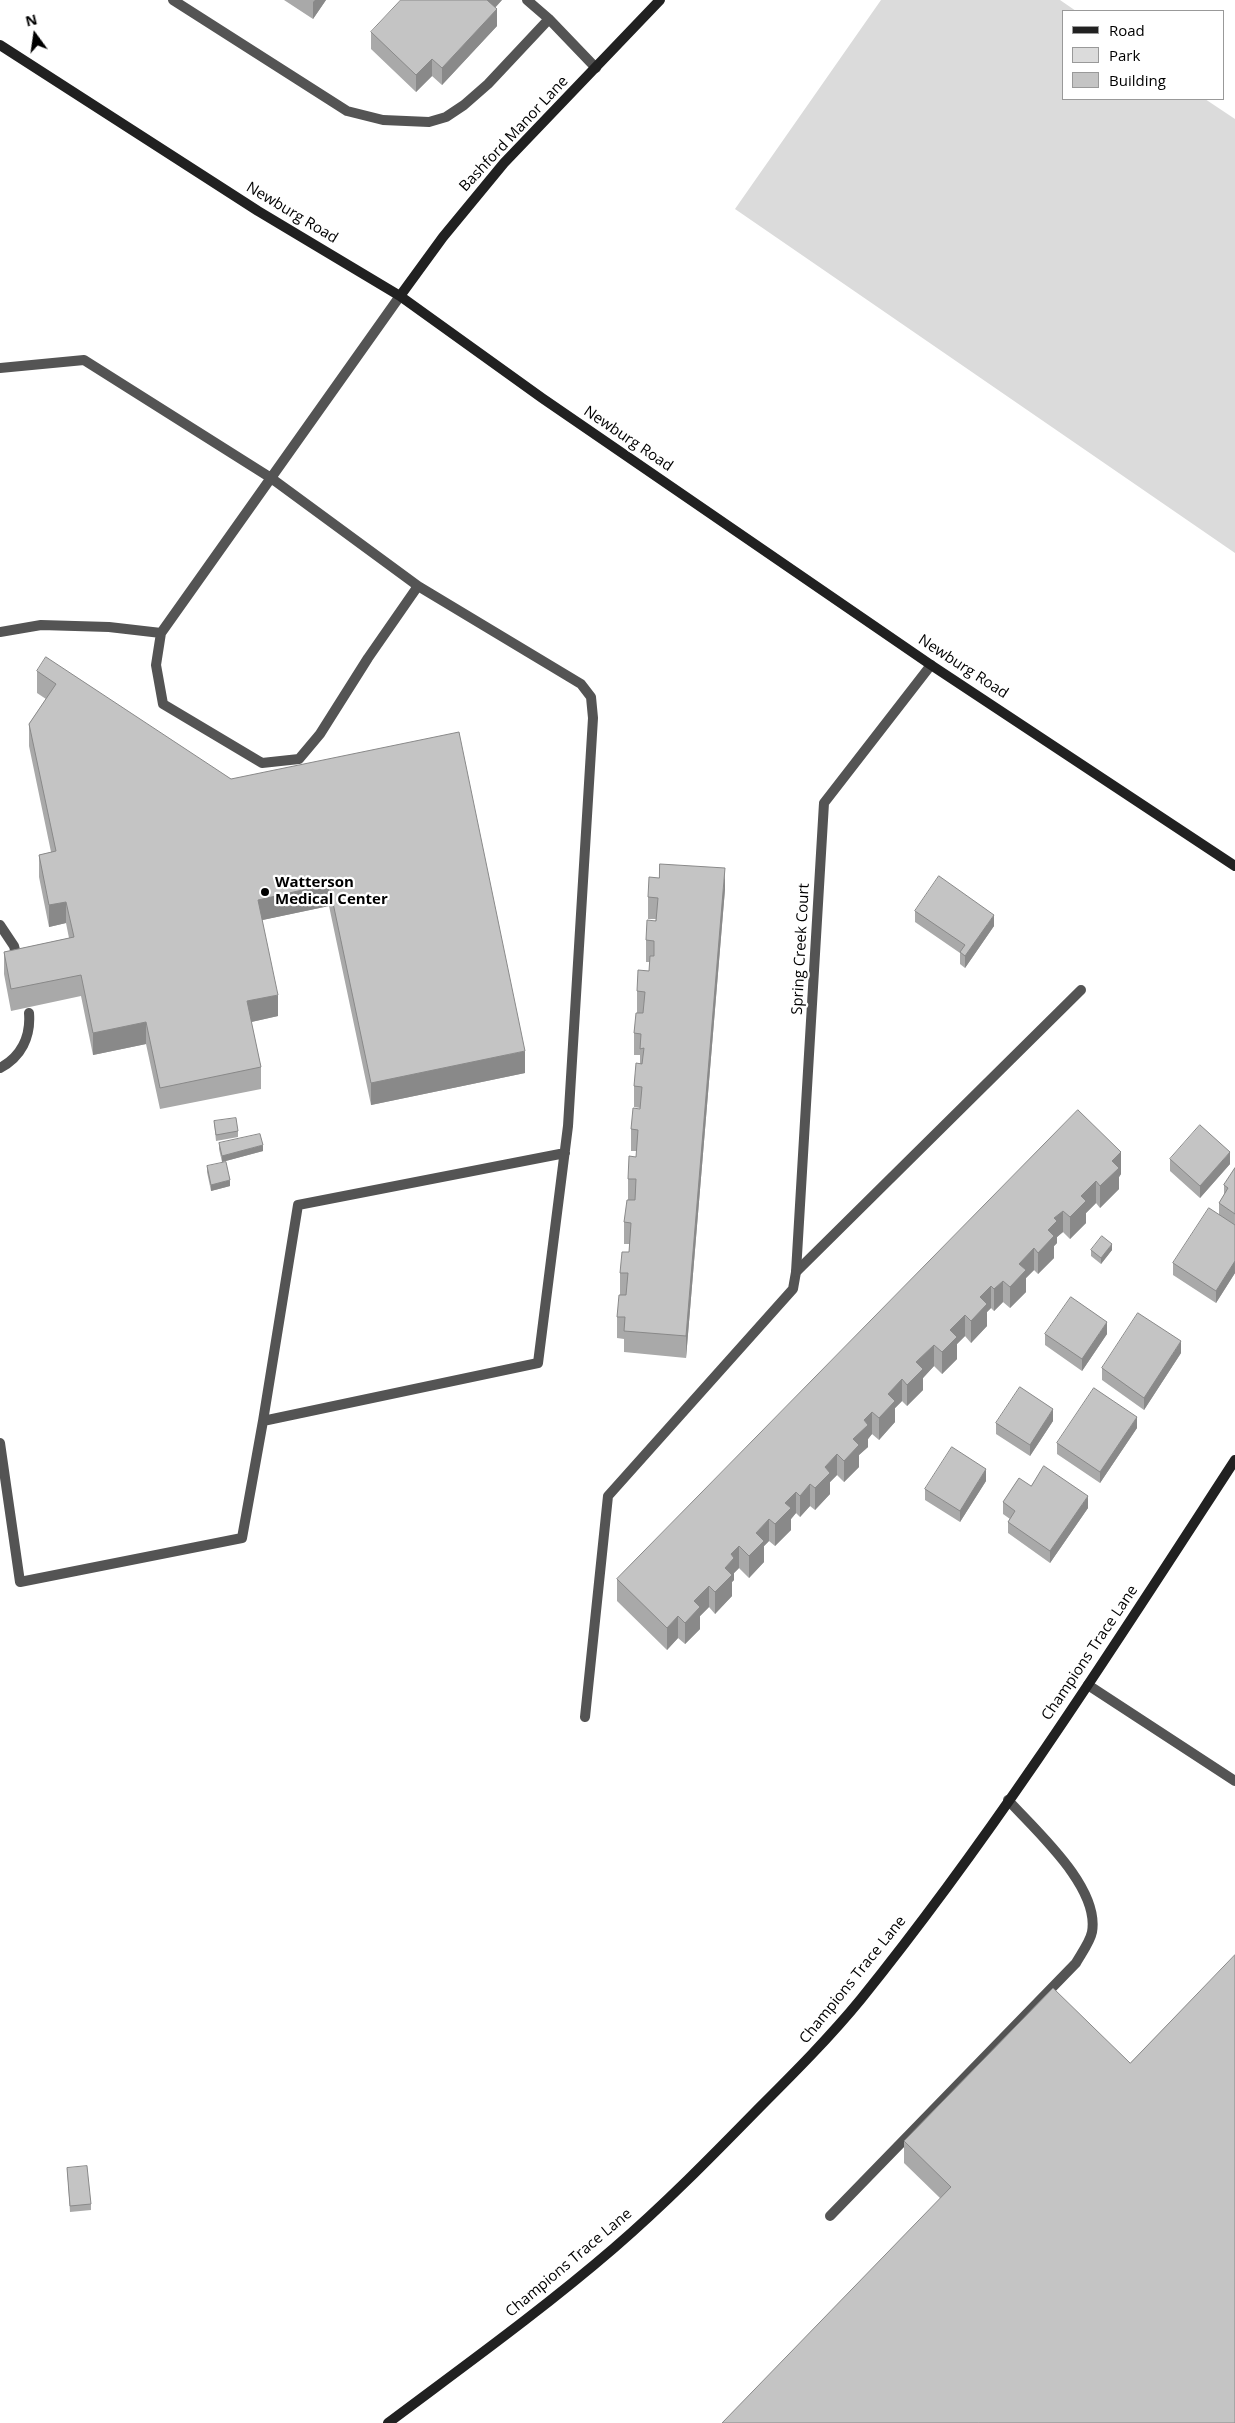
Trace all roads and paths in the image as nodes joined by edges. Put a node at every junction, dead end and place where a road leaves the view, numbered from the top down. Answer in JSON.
{"nodes":[{"id":1,"x":173,"y":0,"type":"edge"},
{"id":2,"x":527,"y":0,"type":"edge"},
{"id":3,"x":660,"y":0,"type":"edge"},
{"id":4,"x":549,"y":20,"type":"junction"},
{"id":5,"x":0,"y":45,"type":"edge"},
{"id":6,"x":596,"y":68,"type":"junction"},
{"id":7,"x":400,"y":296,"type":"junction"},
{"id":8,"x":0,"y":368,"type":"edge"},
{"id":9,"x":271,"y":478,"type":"junction"},
{"id":10,"x":418,"y":586,"type":"junction"},
{"id":11,"x":0,"y":632,"type":"edge"},
{"id":12,"x":161,"y":633,"type":"junction"},
{"id":13,"x":931,"y":665,"type":"junction"},
{"id":14,"x":1235,"y":866,"type":"edge"},
{"id":15,"x":0,"y":925,"type":"edge"},
{"id":16,"x":19,"y":965,"type":"edge"},
{"id":17,"x":1081,"y":990,"type":"dead end"},
{"id":18,"x":29,"y":1013,"type":"edge"},
{"id":19,"x":0,"y":1068,"type":"edge"},
{"id":20,"x":565,"y":1152,"type":"junction"},
{"id":21,"x":796,"y":1272,"type":"junction"},
{"id":22,"x":263,"y":1421,"type":"junction"},
{"id":23,"x":0,"y":1443,"type":"edge"},
{"id":24,"x":1235,"y":1460,"type":"edge"},
{"id":25,"x":1088,"y":1685,"type":"junction"},
{"id":26,"x":585,"y":1717,"type":"dead end"},
{"id":27,"x":1235,"y":1780,"type":"edge"},
{"id":28,"x":1008,"y":1800,"type":"junction"},
{"id":29,"x":830,"y":2216,"type":"dead end"},
{"id":30,"x":388,"y":2423,"type":"edge"}],
"edges":[{"from":1,"to":4,"type":"street"},
{"from":2,"to":4,"type":"street"},
{"from":3,"to":6,"type":"street","name":"Bashford Manor Lane"},
{"from":4,"to":6,"type":"street"},
{"from":5,"to":7,"type":"street","name":"Newburg Road"},
{"from":6,"to":7,"type":"street","name":"Bashford Manor Lane"},
{"from":7,"to":9,"type":"street"},
{"from":7,"to":13,"type":"street","name":"Newburg Road"},
{"from":8,"to":9,"type":"street"},
{"from":9,"to":10,"type":"street"},
{"from":9,"to":12,"type":"street"},
{"from":10,"to":12,"type":"street"},
{"from":10,"to":20,"type":"street"},
{"from":11,"to":12,"type":"street"},
{"from":13,"to":14,"type":"street","name":"Newburg Road"},
{"from":13,"to":21,"type":"street","name":"Spring Creek Court"},
{"from":15,"to":16,"type":"street"},
{"from":17,"to":21,"type":"street"},
{"from":18,"to":19,"type":"street"},
{"from":20,"to":22,"type":"street"},
{"from":20,"to":22,"type":"street"},
{"from":21,"to":26,"type":"street"},
{"from":22,"to":23,"type":"street"},
{"from":24,"to":25,"type":"street","name":"Champions Trace Lane"},
{"from":25,"to":27,"type":"street"},
{"from":25,"to":28,"type":"street","name":"Champions Trace Lane"},
{"from":28,"to":29,"type":"street"},
{"from":28,"to":30,"type":"street","name":"Champions Trace Lane"}]}
